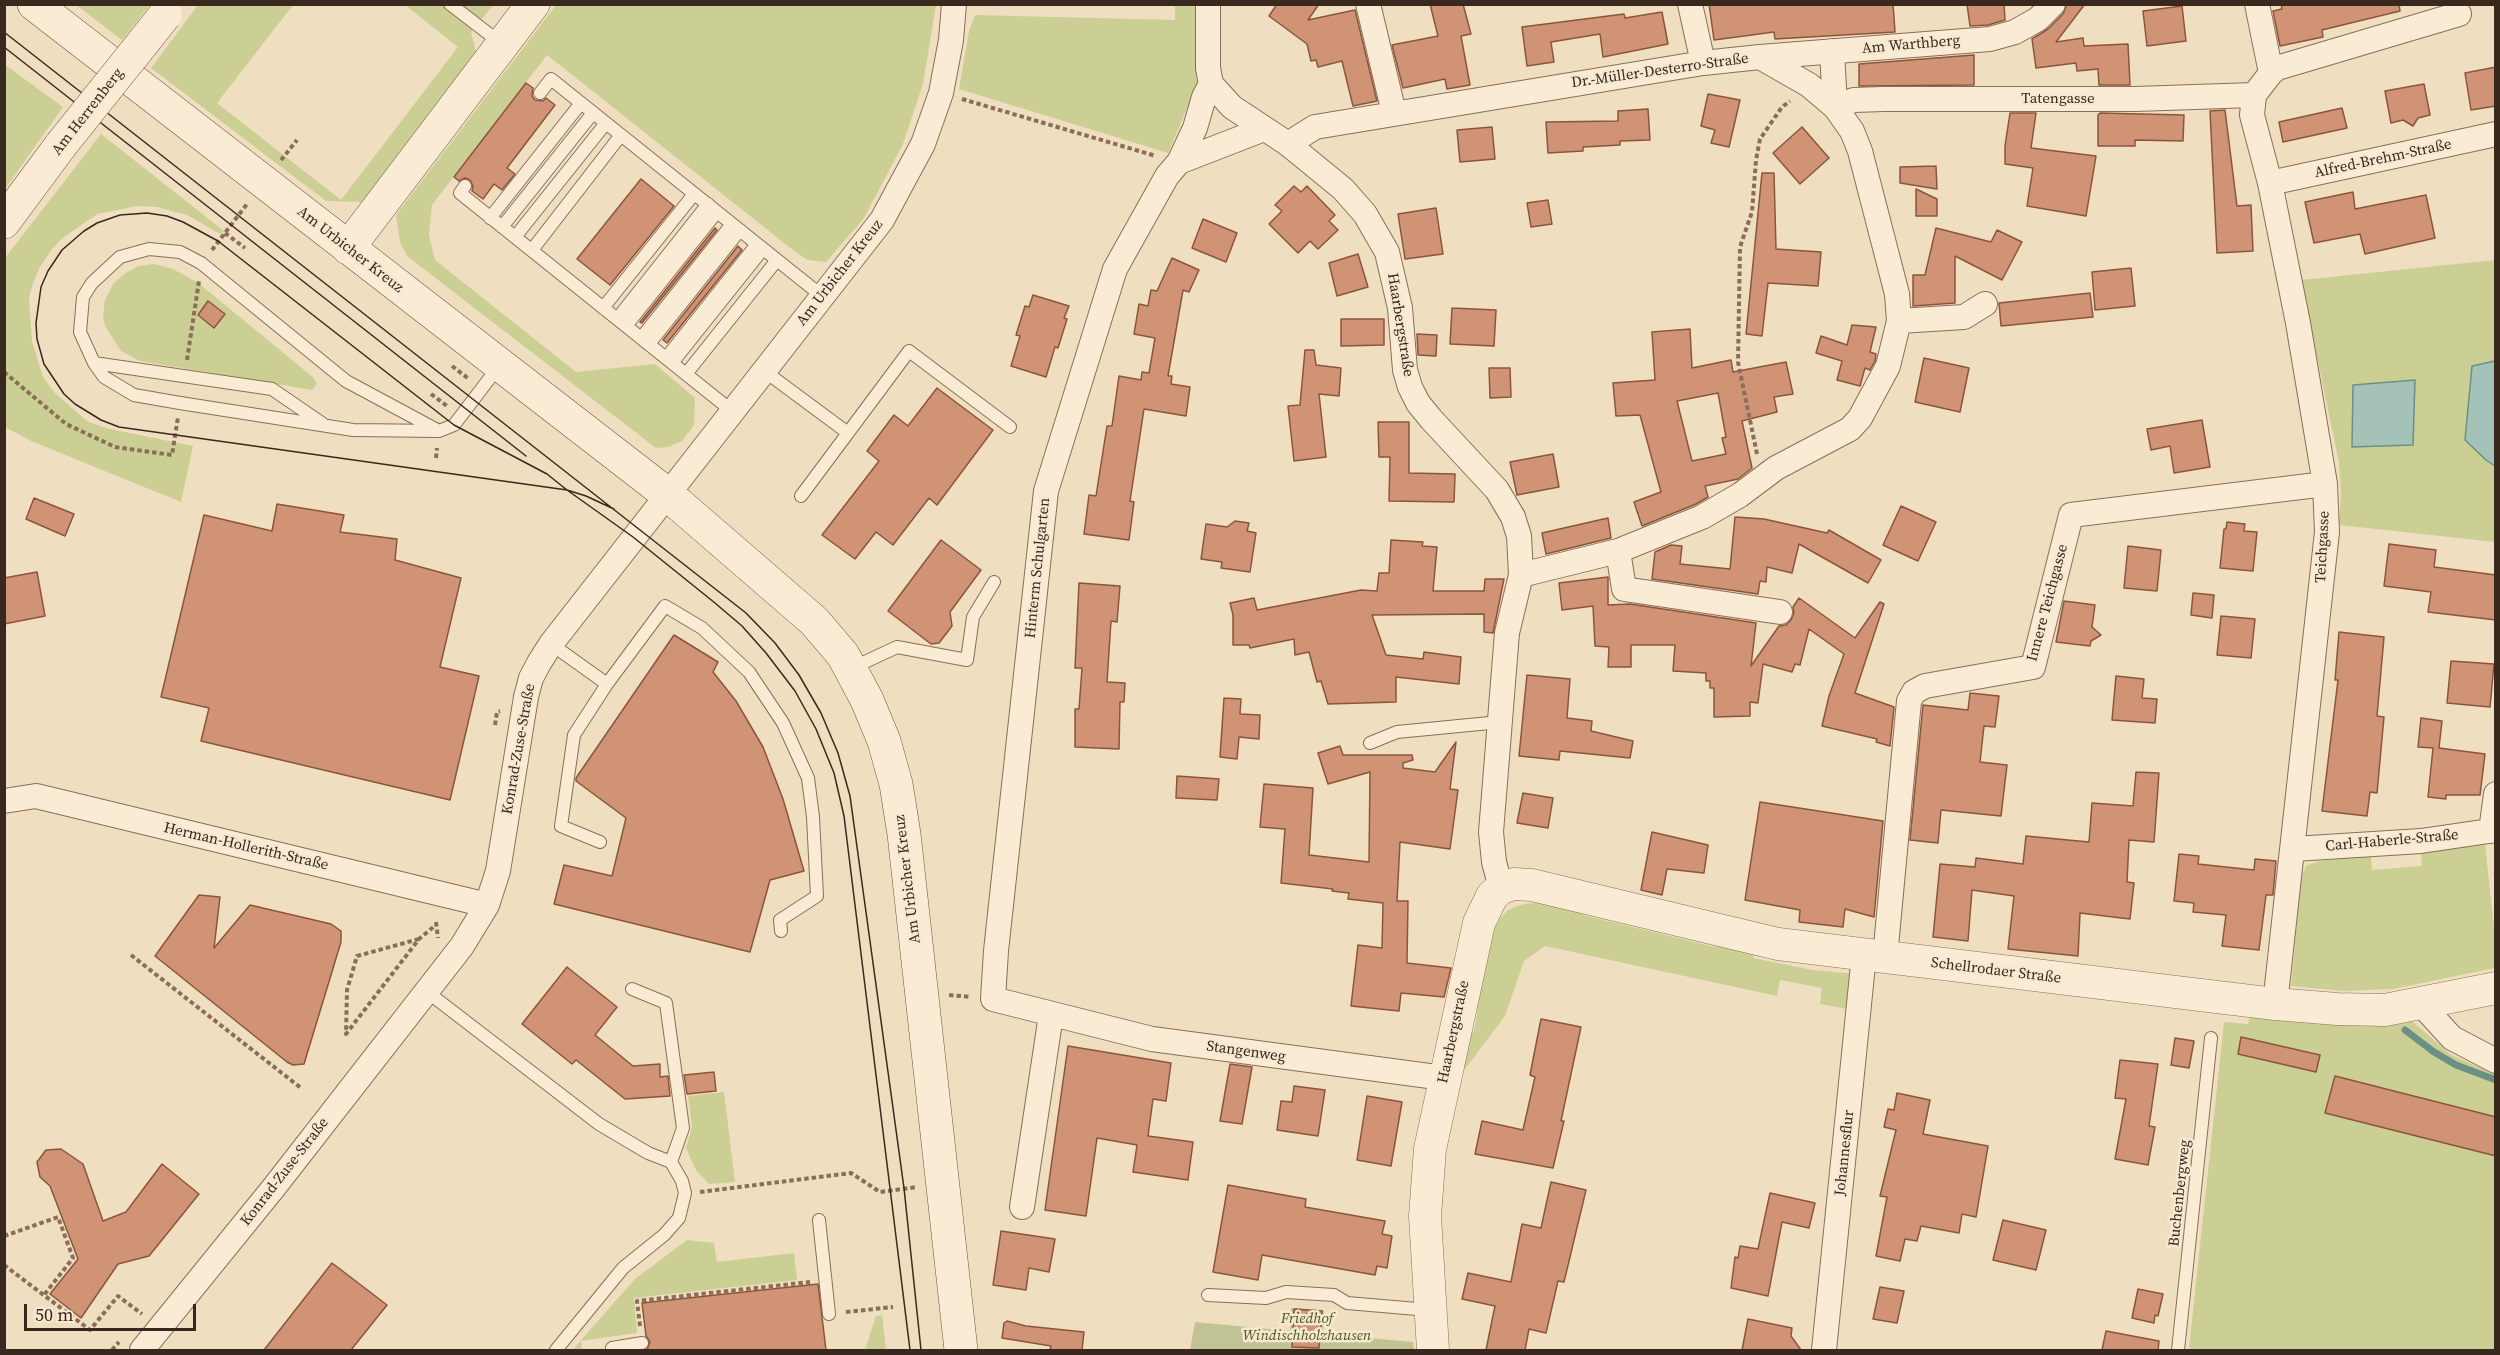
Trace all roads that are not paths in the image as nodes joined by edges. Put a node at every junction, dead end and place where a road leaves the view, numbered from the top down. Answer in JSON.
{"nodes":[{"id":1,"x":34,"y":4,"type":"edge"},
{"id":2,"x":450,"y":4,"type":"edge"},
{"id":3,"x":533,"y":4,"type":"edge"},
{"id":4,"x":954,"y":4,"type":"edge"},
{"id":5,"x":1208,"y":4,"type":"edge"},
{"id":6,"x":1368,"y":4,"type":"edge"},
{"id":7,"x":1690,"y":4,"type":"edge"},
{"id":8,"x":2053,"y":4,"type":"edge"},
{"id":9,"x":2257,"y":4,"type":"edge"},
{"id":10,"x":169,"y":10,"type":"edge"},
{"id":11,"x":2459,"y":14,"type":"dead end"},
{"id":12,"x":503,"y":44,"type":"junction"},
{"id":13,"x":1832,"y":51,"type":"junction"},
{"id":14,"x":1760,"y":57,"type":"junction"},
{"id":15,"x":1703,"y":63,"type":"junction"},
{"id":16,"x":2271,"y":73,"type":"junction"},
{"id":17,"x":1211,"y":84,"type":"junction"},
{"id":18,"x":540,"y":93,"type":"dead end"},
{"id":19,"x":2254,"y":95,"type":"junction"},
{"id":20,"x":581,"y":103,"type":"junction"},
{"id":21,"x":1835,"y":107,"type":"junction"},
{"id":22,"x":594,"y":113,"type":"junction"},
{"id":23,"x":1394,"y":113,"type":"junction"},
{"id":24,"x":606,"y":123,"type":"junction"},
{"id":25,"x":1264,"y":129,"type":"junction"},
{"id":26,"x":2496,"y":134,"type":"edge"},
{"id":27,"x":621,"y":135,"type":"junction"},
{"id":28,"x":1288,"y":144,"type":"junction"},
{"id":29,"x":1179,"y":162,"type":"junction"},
{"id":30,"x":2270,"y":183,"type":"junction"},
{"id":31,"x":465,"y":186,"type":"dead end"},
{"id":32,"x":694,"y":194,"type":"junction"},
{"id":33,"x":712,"y":208,"type":"junction"},
{"id":34,"x":490,"y":218,"type":"junction"},
{"id":35,"x":4,"y":222,"type":"edge"},
{"id":36,"x":502,"y":227,"type":"junction"},
{"id":37,"x":736,"y":227,"type":"junction"},
{"id":38,"x":515,"y":237,"type":"junction"},
{"id":39,"x":760,"y":246,"type":"junction"},
{"id":40,"x":348,"y":248,"type":"junction"},
{"id":41,"x":532,"y":250,"type":"junction"},
{"id":42,"x":777,"y":260,"type":"junction"},
{"id":43,"x":822,"y":296,"type":"junction"},
{"id":44,"x":1985,"y":304,"type":"dead end"},
{"id":45,"x":603,"y":308,"type":"junction"},
{"id":46,"x":1899,"y":321,"type":"junction"},
{"id":47,"x":621,"y":322,"type":"junction"},
{"id":48,"x":645,"y":341,"type":"junction"},
{"id":49,"x":669,"y":361,"type":"junction"},
{"id":50,"x":94,"y":363,"type":"junction"},
{"id":51,"x":500,"y":365,"type":"junction"},
{"id":52,"x":763,"y":370,"type":"junction"},
{"id":53,"x":686,"y":374,"type":"junction"},
{"id":54,"x":732,"y":411,"type":"junction"},
{"id":55,"x":326,"y":426,"type":"junction"},
{"id":56,"x":1010,"y":427,"type":"dead end"},
{"id":57,"x":439,"y":431,"type":"junction"},
{"id":58,"x":848,"y":433,"type":"junction"},
{"id":59,"x":2325,"y":484,"type":"junction"},
{"id":60,"x":667,"y":494,"type":"junction"},
{"id":61,"x":801,"y":496,"type":"dead end"},
{"id":62,"x":1618,"y":551,"type":"junction"},
{"id":63,"x":1521,"y":575,"type":"junction"},
{"id":64,"x":994,"y":582,"type":"dead end"},
{"id":65,"x":1780,"y":612,"type":"dead end"},
{"id":66,"x":551,"y":644,"type":"junction"},
{"id":67,"x":850,"y":668,"type":"junction"},
{"id":68,"x":607,"y":684,"type":"junction"},
{"id":69,"x":1500,"y":722,"type":"junction"},
{"id":70,"x":1370,"y":743,"type":"dead end"},
{"id":71,"x":2496,"y":794,"type":"edge"},
{"id":72,"x":4,"y":801,"type":"edge"},
{"id":73,"x":2493,"y":831,"type":"edge"},
{"id":74,"x":600,"y":842,"type":"dead end"},
{"id":75,"x":2294,"y":849,"type":"junction"},
{"id":76,"x":1501,"y":888,"type":"junction"},
{"id":77,"x":488,"y":905,"type":"junction"},
{"id":78,"x":781,"y":932,"type":"dead end"},
{"id":79,"x":1875,"y":956,"type":"junction"},
{"id":80,"x":2496,"y":987,"type":"edge"},
{"id":81,"x":632,"y":989,"type":"dead end"},
{"id":82,"x":421,"y":998,"type":"junction"},
{"id":83,"x":983,"y":998,"type":"joint"},
{"id":84,"x":2275,"y":1004,"type":"junction"},
{"id":85,"x":2421,"y":1004,"type":"junction"},
{"id":86,"x":1051,"y":1015,"type":"junction"},
{"id":87,"x":2211,"y":1038,"type":"dead end"},
{"id":88,"x":2496,"y":1061,"type":"edge"},
{"id":89,"x":1444,"y":1078,"type":"junction"},
{"id":90,"x":671,"y":1162,"type":"junction"},
{"id":91,"x":1022,"y":1207,"type":"dead end"},
{"id":92,"x":819,"y":1220,"type":"dead end"},
{"id":93,"x":1208,"y":1295,"type":"dead end"},
{"id":94,"x":1430,"y":1310,"type":"junction"},
{"id":95,"x":829,"y":1314,"type":"road end"},
{"id":96,"x":642,"y":1343,"type":"road end"},
{"id":97,"x":142,"y":1350,"type":"edge"},
{"id":98,"x":556,"y":1350,"type":"edge"},
{"id":99,"x":613,"y":1350,"type":"edge"},
{"id":100,"x":961,"y":1350,"type":"edge"},
{"id":101,"x":1433,"y":1350,"type":"edge"},
{"id":102,"x":1824,"y":1350,"type":"edge"},
{"id":103,"x":2178,"y":1350,"type":"edge"}],
"edges":[{"from":1,"to":40,"type":"main road","name":"Am Urbicher Kreuz"},
{"from":2,"to":12,"type":"lane"},
{"from":3,"to":12,"type":"main road"},
{"from":4,"to":43,"type":"street","name":"Am Urbicher Kreuz"},
{"from":5,"to":17,"type":"street"},
{"from":6,"to":23,"type":"street"},
{"from":7,"to":15,"type":"street"},
{"from":8,"to":13,"type":"street","name":"Am Warthberg"},
{"from":9,"to":16,"type":"street"},
{"from":10,"to":35,"type":"main road","name":"Am Herrenberg","bridge":true},
{"from":11,"to":16,"type":"street"},
{"from":12,"to":40,"type":"main road"},
{"from":13,"to":14,"type":"street","name":"Am Warthberg"},
{"from":13,"to":21,"type":"street"},
{"from":14,"to":15,"type":"street","name":"Dr.-Müller-Desterro-Straße"},
{"from":14,"to":21,"type":"street","name":"Dr.-Müller-Desterro-Straße"},
{"from":15,"to":23,"type":"street","name":"Dr.-Müller-Desterro-Straße"},
{"from":16,"to":19,"type":"street"},
{"from":17,"to":25,"type":"street","name":"Haarbergstraße"},
{"from":17,"to":29,"type":"street","name":"Hinterm Schulgarten"},
{"from":18,"to":20,"type":"lane"},
{"from":19,"to":21,"type":"street","name":"Tatengasse"},
{"from":19,"to":30,"type":"street","name":"Teichgasse"},
{"from":20,"to":22,"type":"lane"},
{"from":20,"to":34,"type":"lane"},
{"from":21,"to":46,"type":"street","name":"Dr.-Müller-Desterro-Straße"},
{"from":22,"to":24,"type":"lane"},
{"from":22,"to":36,"type":"lane"},
{"from":23,"to":28,"type":"street","name":"Dr.-Müller-Desterro-Straße"},
{"from":24,"to":27,"type":"lane"},
{"from":24,"to":38,"type":"lane"},
{"from":25,"to":28,"type":"street","name":"Haarbergstraße"},
{"from":25,"to":29,"type":"street"},
{"from":26,"to":30,"type":"street","name":"Alfred-Brehm-Straße"},
{"from":27,"to":32,"type":"lane"},
{"from":27,"to":41,"type":"lane"},
{"from":28,"to":63,"type":"street","name":"Haarbergstraße"},
{"from":29,"to":83,"type":"street","name":"Hinterm Schulgarten"},
{"from":30,"to":59,"type":"street","name":"Teichgasse"},
{"from":31,"to":34,"type":"lane"},
{"from":32,"to":33,"type":"lane"},
{"from":32,"to":45,"type":"lane"},
{"from":33,"to":37,"type":"lane"},
{"from":33,"to":47,"type":"lane"},
{"from":34,"to":36,"type":"lane"},
{"from":36,"to":38,"type":"lane"},
{"from":37,"to":39,"type":"lane"},
{"from":37,"to":48,"type":"lane"},
{"from":38,"to":41,"type":"lane"},
{"from":39,"to":42,"type":"lane"},
{"from":39,"to":49,"type":"lane"},
{"from":40,"to":51,"type":"main road","name":"Am Urbicher Kreuz"},
{"from":41,"to":45,"type":"lane"},
{"from":42,"to":43,"type":"lane"},
{"from":42,"to":53,"type":"lane"},
{"from":43,"to":52,"type":"street","name":"Am Urbicher Kreuz"},
{"from":44,"to":46,"type":"street"},
{"from":45,"to":47,"type":"lane"},
{"from":46,"to":62,"type":"street","name":"Dr.-Müller-Desterro-Straße"},
{"from":47,"to":48,"type":"lane"},
{"from":48,"to":49,"type":"lane"},
{"from":49,"to":53,"type":"lane"},
{"from":50,"to":55,"type":"lane"},
{"from":50,"to":55,"type":"lane"},
{"from":50,"to":57,"type":"lane"},
{"from":51,"to":57,"type":"lane"},
{"from":51,"to":60,"type":"main road","name":"Am Urbicher Kreuz"},
{"from":52,"to":54,"type":"street","name":"Am Urbicher Kreuz"},
{"from":52,"to":58,"type":"lane"},
{"from":53,"to":54,"type":"lane"},
{"from":54,"to":60,"type":"street","name":"Am Urbicher Kreuz"},
{"from":55,"to":57,"type":"lane"},
{"from":56,"to":58,"type":"lane"},
{"from":58,"to":61,"type":"lane"},
{"from":59,"to":75,"type":"street","name":"Teichgasse"},
{"from":59,"to":79,"type":"street","name":"Innere Teichgasse"},
{"from":60,"to":66,"type":"street","name":"Konrad-Zuse-Straße"},
{"from":60,"to":67,"type":"main road","name":"Am Urbicher Kreuz"},
{"from":62,"to":63,"type":"street","name":"Dr.-Müller-Desterro-Straße"},
{"from":62,"to":65,"type":"street"},
{"from":63,"to":69,"type":"street","name":"Haarbergstraße"},
{"from":64,"to":67,"type":"lane"},
{"from":66,"to":68,"type":"lane"},
{"from":66,"to":77,"type":"street","name":"Konrad-Zuse-Straße"},
{"from":67,"to":100,"type":"main road","name":"Am Urbicher Kreuz"},
{"from":68,"to":74,"type":"lane"},
{"from":68,"to":78,"type":"lane"},
{"from":69,"to":70,"type":"lane"},
{"from":69,"to":76,"type":"street","name":"Haarbergstraße"},
{"from":71,"to":73,"type":"street","name":"Carl-Haberle-Straße"},
{"from":72,"to":77,"type":"street","name":"Herman-Hollerith-Straße"},
{"from":73,"to":75,"type":"street","name":"Carl-Haberle-Straße"},
{"from":75,"to":84,"type":"street","name":"Teichgasse"},
{"from":76,"to":79,"type":"street","name":"Schellrodaer Straße"},
{"from":76,"to":89,"type":"street","name":"Haarbergstraße"},
{"from":77,"to":82,"type":"street","name":"Konrad-Zuse-Straße"},
{"from":79,"to":84,"type":"street","name":"Schellrodaer Straße"},
{"from":79,"to":102,"type":"street","name":"Johannesflur"},
{"from":80,"to":85,"type":"street","name":"Schellrodaer Straße"},
{"from":81,"to":90,"type":"lane"},
{"from":82,"to":90,"type":"lane"},
{"from":82,"to":97,"type":"street","name":"Konrad-Zuse-Straße"},
{"from":83,"to":86,"type":"street","name":"Stangenweg"},
{"from":84,"to":85,"type":"street","name":"Schellrodaer Straße"},
{"from":85,"to":88,"type":"street"},
{"from":86,"to":89,"type":"street","name":"Stangenweg"},
{"from":86,"to":91,"type":"street"},
{"from":87,"to":103,"type":"lane","name":"Buchenbergweg"},
{"from":89,"to":94,"type":"street","name":"Haarbergstraße"},
{"from":90,"to":98,"type":"lane"},
{"from":92,"to":95,"type":"lane"},
{"from":93,"to":94,"type":"lane"},
{"from":94,"to":101,"type":"street","name":"Haarbergstraße"},
{"from":96,"to":99,"type":"lane"}]}
